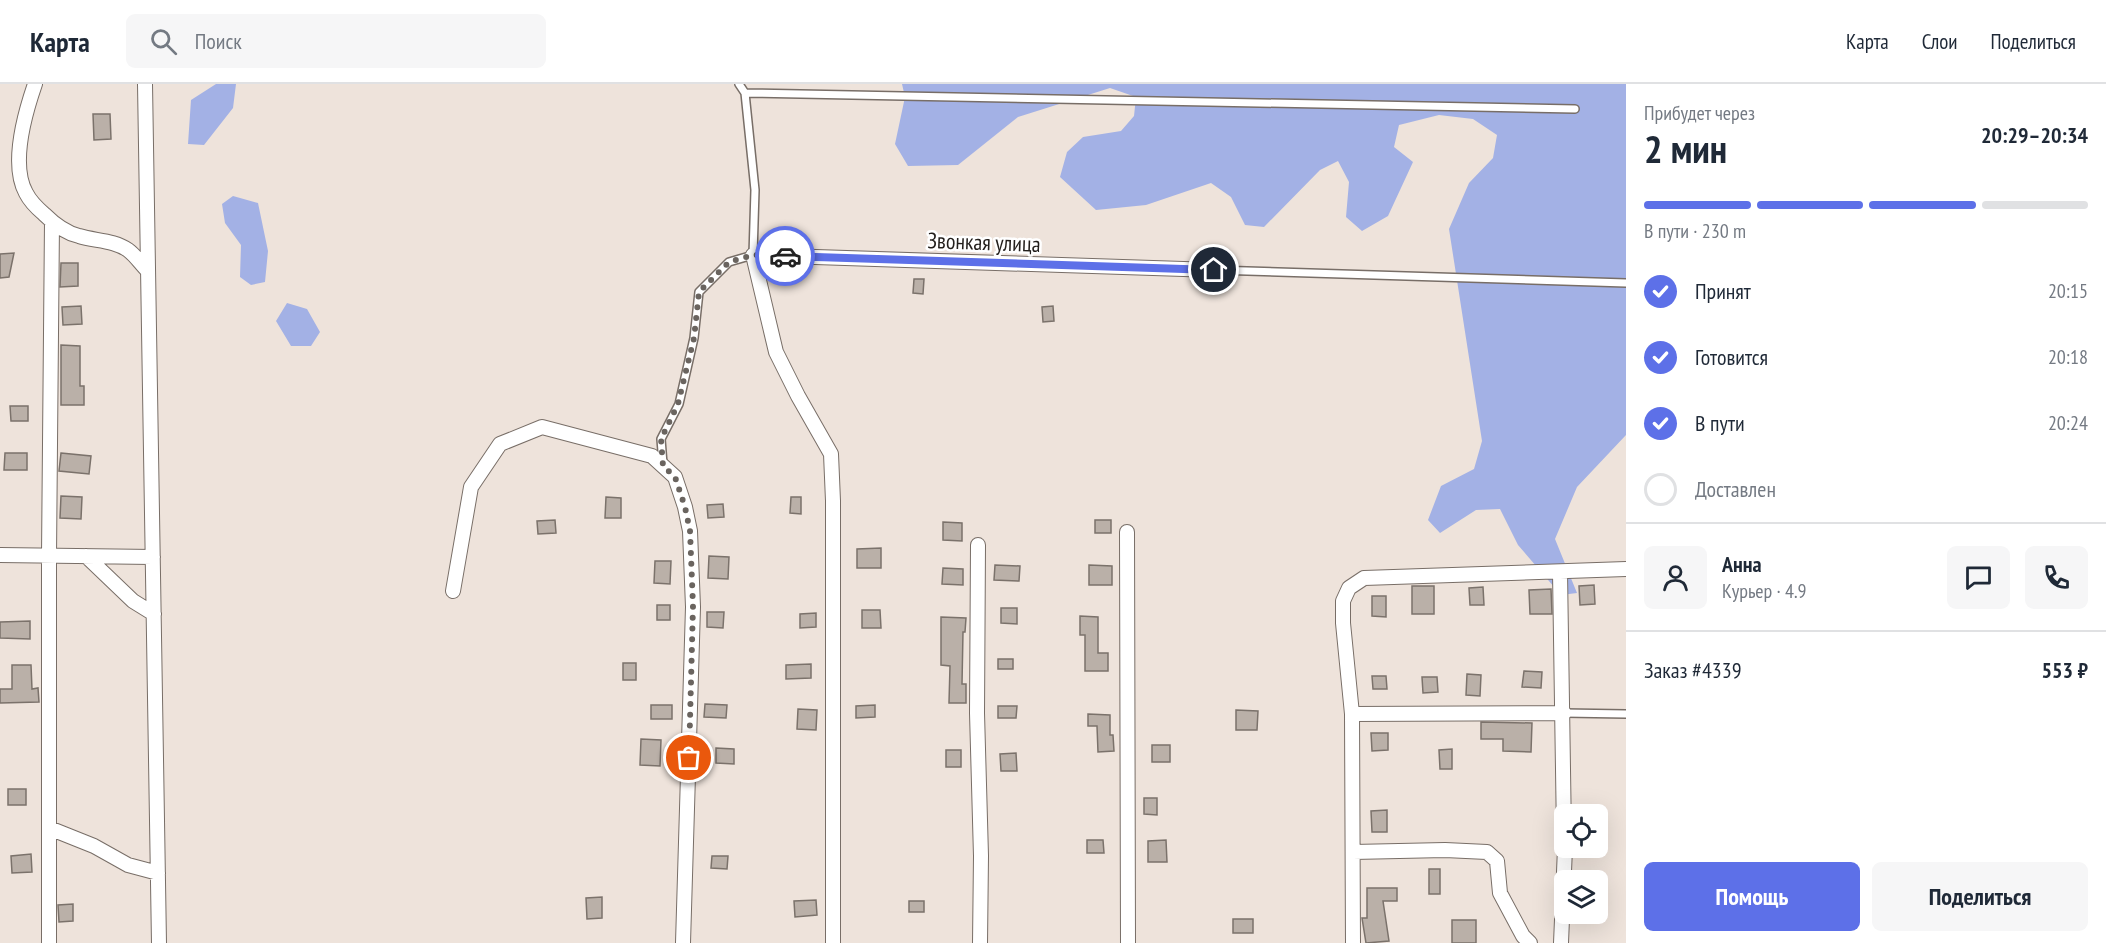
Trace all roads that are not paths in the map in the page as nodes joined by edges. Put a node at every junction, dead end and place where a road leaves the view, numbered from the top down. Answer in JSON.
{"nodes":[{"id":1,"x":35,"y":84,"type":"edge"},
{"id":2,"x":145,"y":84,"type":"edge"},
{"id":3,"x":739,"y":84,"type":"edge"},
{"id":4,"x":745,"y":93,"type":"junction"},
{"id":5,"x":1575,"y":109,"type":"dead end"},
{"id":6,"x":52,"y":222,"type":"junction"},
{"id":7,"x":77,"y":236,"type":"junction"},
{"id":8,"x":53,"y":243,"type":"junction"},
{"id":9,"x":753,"y":255,"type":"junction"},
{"id":10,"x":147,"y":270,"type":"junction"},
{"id":11,"x":1214,"y":270,"type":"joint"},
{"id":12,"x":1626,"y":284,"type":"edge"},
{"id":13,"x":663,"y":466,"type":"junction"},
{"id":14,"x":1127,"y":532,"type":"dead end"},
{"id":15,"x":978,"y":545,"type":"dead end"},
{"id":16,"x":0,"y":555,"type":"edge"},
{"id":17,"x":49,"y":555,"type":"junction"},
{"id":18,"x":86,"y":555,"type":"junction"},
{"id":19,"x":153,"y":557,"type":"junction"},
{"id":20,"x":1626,"y":569,"type":"edge"},
{"id":21,"x":1560,"y":572,"type":"junction"},
{"id":22,"x":453,"y":591,"type":"dead end"},
{"id":23,"x":154,"y":614,"type":"junction"},
{"id":24,"x":1564,"y":713,"type":"junction"},
{"id":25,"x":1352,"y":714,"type":"junction"},
{"id":26,"x":1626,"y":714,"type":"edge"},
{"id":27,"x":1564,"y":804,"type":"edge"},
{"id":28,"x":49,"y":828,"type":"junction"},
{"id":29,"x":1353,"y":852,"type":"junction"},
{"id":30,"x":1565,"y":858,"type":"edge"},
{"id":31,"x":158,"y":873,"type":"junction"},
{"id":32,"x":50,"y":943,"type":"edge"},
{"id":33,"x":159,"y":943,"type":"edge"},
{"id":34,"x":683,"y":943,"type":"edge"},
{"id":35,"x":834,"y":943,"type":"edge"},
{"id":36,"x":980,"y":943,"type":"edge"},
{"id":37,"x":1128,"y":943,"type":"edge"},
{"id":38,"x":1353,"y":943,"type":"edge"},
{"id":39,"x":1530,"y":943,"type":"edge"},
{"id":40,"x":1561,"y":943,"type":"edge"}],
"edges":[{"from":1,"to":6,"type":"street"},
{"from":2,"to":10,"type":"street"},
{"from":3,"to":4,"type":"lane"},
{"from":4,"to":5,"type":"lane"},
{"from":4,"to":9,"type":"lane"},
{"from":6,"to":7,"type":"street"},
{"from":6,"to":8,"type":"street"},
{"from":7,"to":8,"type":"street"},
{"from":7,"to":10,"type":"street"},
{"from":8,"to":17,"type":"street"},
{"from":9,"to":11,"type":"street","name":"Звонкая улица"},
{"from":9,"to":13,"type":"lane"},
{"from":9,"to":35,"type":"street"},
{"from":10,"to":19,"type":"street"},
{"from":11,"to":12,"type":"lane"},
{"from":13,"to":22,"type":"street"},
{"from":13,"to":34,"type":"street"},
{"from":14,"to":37,"type":"street"},
{"from":15,"to":36,"type":"street"},
{"from":16,"to":17,"type":"street"},
{"from":17,"to":18,"type":"street"},
{"from":17,"to":28,"type":"street"},
{"from":18,"to":19,"type":"street"},
{"from":18,"to":23,"type":"street"},
{"from":19,"to":23,"type":"street"},
{"from":20,"to":21,"type":"street"},
{"from":21,"to":24,"type":"street"},
{"from":21,"to":25,"type":"street"},
{"from":23,"to":31,"type":"street"},
{"from":24,"to":25,"type":"street"},
{"from":24,"to":26,"type":"lane"},
{"from":24,"to":27,"type":"street"},
{"from":25,"to":29,"type":"street"},
{"from":28,"to":31,"type":"street"},
{"from":28,"to":32,"type":"street"},
{"from":29,"to":38,"type":"street"},
{"from":29,"to":39,"type":"street"},
{"from":30,"to":40,"type":"street"},
{"from":31,"to":33,"type":"street"}]}
